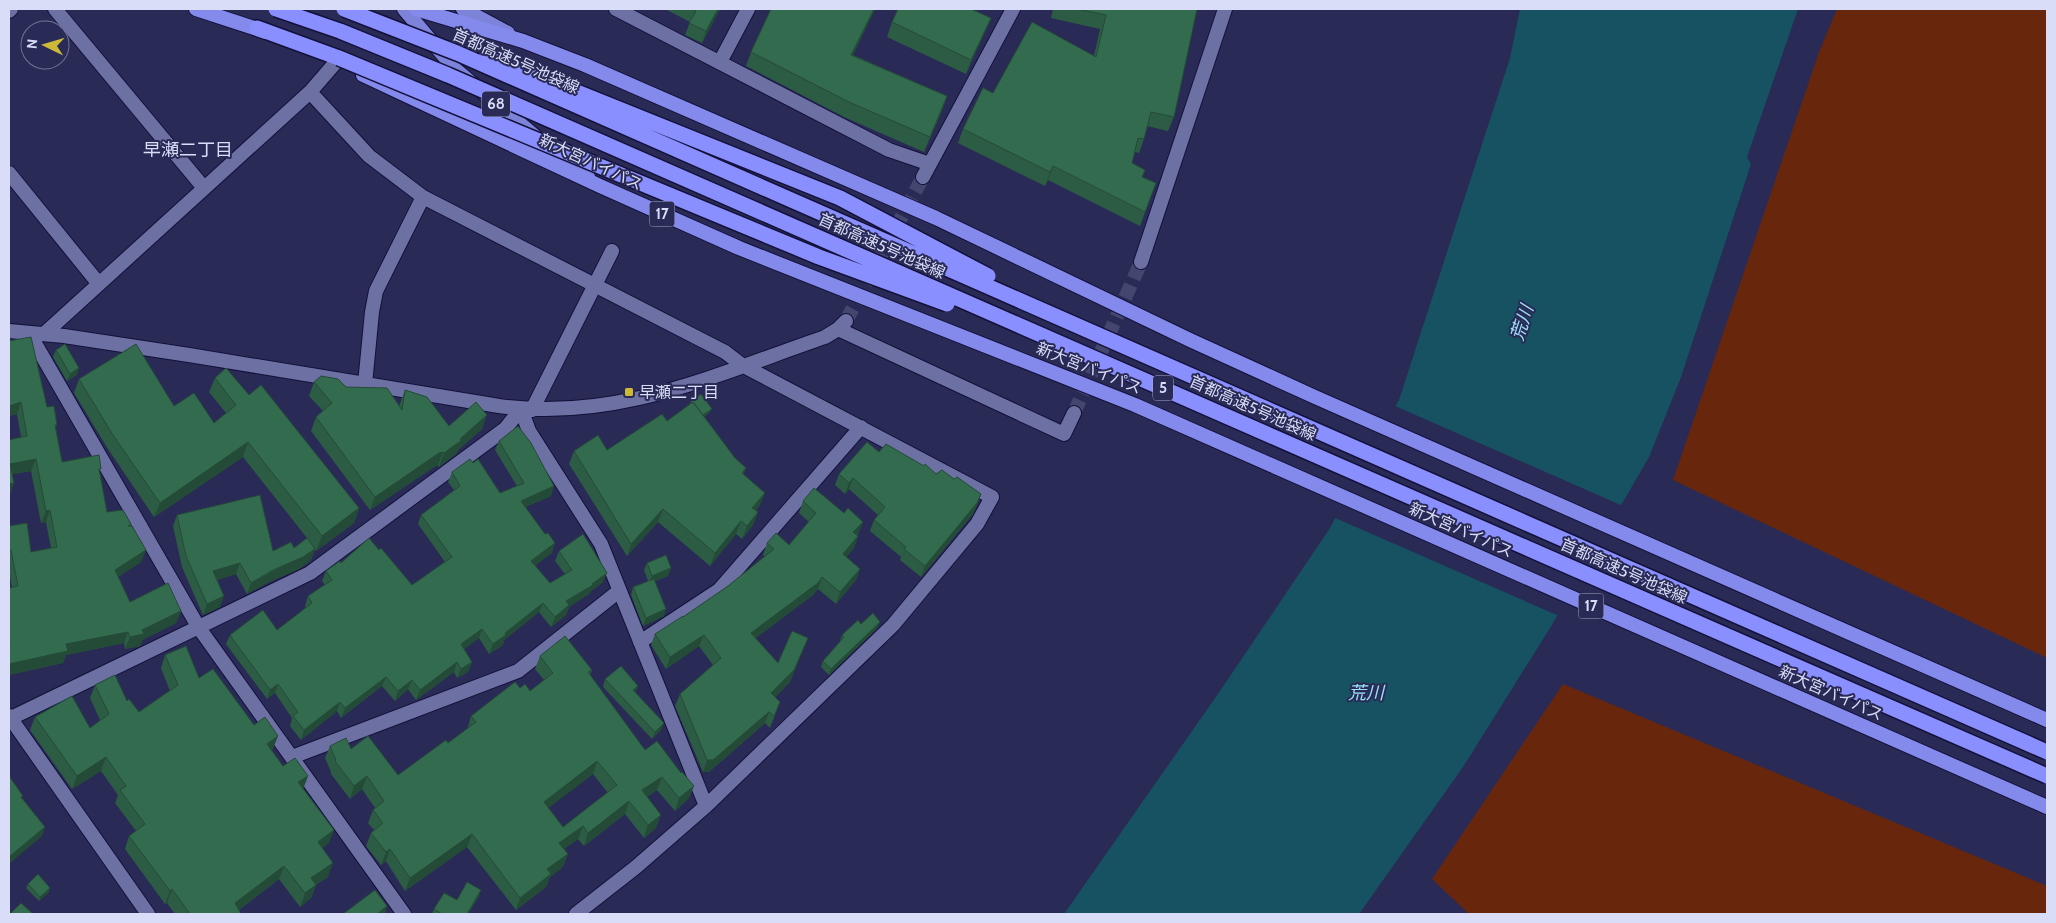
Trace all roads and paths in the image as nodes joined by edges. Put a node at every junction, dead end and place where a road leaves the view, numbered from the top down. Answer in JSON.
{"nodes":[{"id":1,"x":55,"y":9,"type":"edge"},
{"id":2,"x":196,"y":9,"type":"edge"},
{"id":3,"x":276,"y":9,"type":"edge"},
{"id":4,"x":344,"y":9,"type":"edge"},
{"id":5,"x":370,"y":9,"type":"edge"},
{"id":6,"x":404,"y":9,"type":"edge"},
{"id":7,"x":416,"y":9,"type":"edge"},
{"id":8,"x":463,"y":9,"type":"edge"},
{"id":9,"x":616,"y":9,"type":"edge"},
{"id":10,"x":748,"y":9,"type":"edge"},
{"id":11,"x":1013,"y":9,"type":"edge"},
{"id":12,"x":1225,"y":9,"type":"edge"},
{"id":13,"x":257,"y":28,"type":"joint"},
{"id":14,"x":522,"y":41,"type":"junction"},
{"id":15,"x":337,"y":60,"type":"junction"},
{"id":16,"x":720,"y":62,"type":"junction"},
{"id":17,"x":310,"y":92,"type":"junction"},
{"id":18,"x":930,"y":164,"type":"junction"},
{"id":19,"x":9,"y":173,"type":"edge"},
{"id":20,"x":923,"y":177,"type":"tunnel mouth"},
{"id":21,"x":600,"y":186,"type":"junction"},
{"id":22,"x":204,"y":188,"type":"junction"},
{"id":23,"x":423,"y":197,"type":"junction"},
{"id":24,"x":612,"y":251,"type":"dead end"},
{"id":25,"x":1141,"y":262,"type":"tunnel mouth"},
{"id":26,"x":99,"y":284,"type":"junction"},
{"id":27,"x":594,"y":286,"type":"junction"},
{"id":28,"x":9,"y":331,"type":"edge"},
{"id":29,"x":1093,"y":332,"type":"junction"},
{"id":30,"x":28,"y":333,"type":"junction"},
{"id":31,"x":44,"y":334,"type":"junction"},
{"id":32,"x":1085,"y":354,"type":"junction"},
{"id":33,"x":742,"y":366,"type":"junction"},
{"id":34,"x":366,"y":384,"type":"junction"},
{"id":35,"x":527,"y":409,"type":"junction"},
{"id":36,"x":1074,"y":413,"type":"tunnel mouth"},
{"id":37,"x":862,"y":428,"type":"junction"},
{"id":38,"x":620,"y":591,"type":"junction"},
{"id":39,"x":199,"y":628,"type":"junction"},
{"id":40,"x":640,"y":642,"type":"junction"},
{"id":41,"x":9,"y":718,"type":"edge"},
{"id":42,"x":2047,"y":720,"type":"edge"},
{"id":43,"x":2047,"y":752,"type":"edge"},
{"id":44,"x":292,"y":757,"type":"junction"},
{"id":45,"x":2047,"y":776,"type":"edge"},
{"id":46,"x":706,"y":806,"type":"junction"},
{"id":47,"x":2047,"y":807,"type":"edge"},
{"id":48,"x":148,"y":914,"type":"edge"},
{"id":49,"x":404,"y":914,"type":"edge"},
{"id":50,"x":576,"y":914,"type":"edge"}],
"edges":[{"from":1,"to":22,"type":"street"},
{"from":2,"to":13,"type":"highway"},
{"from":3,"to":32,"type":"highway","name":"首都高速5号池袋線","number":"5","bridge":true},
{"from":4,"to":29,"type":"highway","name":"首都高速5号池袋線","number":"5","bridge":true},
{"from":5,"to":29,"type":"highway","bridge":true},
{"from":6,"to":21,"type":"main road","number":"68"},
{"from":7,"to":14,"type":"highway"},
{"from":8,"to":14,"type":"main road"},
{"from":9,"to":16,"type":"street"},
{"from":10,"to":16,"type":"street"},
{"from":11,"to":18,"type":"street"},
{"from":12,"to":25,"type":"street"},
{"from":13,"to":15,"type":"highway"},
{"from":14,"to":42,"type":"highway"},
{"from":15,"to":17,"type":"street"},
{"from":15,"to":21,"type":"highway","name":"新大宮バイパス","number":"17"},
{"from":15,"to":32,"type":"highway","bridge":true},
{"from":16,"to":18,"type":"street"},
{"from":17,"to":22,"type":"street"},
{"from":17,"to":23,"type":"street"},
{"from":18,"to":20,"type":"street"},
{"from":19,"to":26,"type":"street"},
{"from":21,"to":47,"type":"highway","name":"新大宮バイパス","number":"17"},
{"from":22,"to":26,"type":"street"},
{"from":23,"to":27,"type":"street"},
{"from":23,"to":34,"type":"street"},
{"from":24,"to":27,"type":"street"},
{"from":26,"to":31,"type":"street"},
{"from":27,"to":33,"type":"street"},
{"from":27,"to":35,"type":"street"},
{"from":28,"to":30,"type":"street"},
{"from":29,"to":43,"type":"highway","name":"首都高速5号池袋線","number":"5","bridge":true},
{"from":30,"to":31,"type":"street"},
{"from":30,"to":39,"type":"street"},
{"from":31,"to":34,"type":"street"},
{"from":32,"to":45,"type":"highway","name":"首都高速5号池袋線","number":"5","bridge":true},
{"from":33,"to":35,"type":"street"},
{"from":33,"to":36,"type":"street"},
{"from":33,"to":37,"type":"street"},
{"from":34,"to":35,"type":"street"},
{"from":35,"to":38,"type":"street"},
{"from":35,"to":39,"type":"street"},
{"from":37,"to":40,"type":"street"},
{"from":37,"to":46,"type":"street"},
{"from":38,"to":40,"type":"street"},
{"from":38,"to":44,"type":"street"},
{"from":39,"to":41,"type":"street"},
{"from":39,"to":44,"type":"street"},
{"from":40,"to":46,"type":"street"},
{"from":41,"to":48,"type":"street"},
{"from":44,"to":49,"type":"street"},
{"from":46,"to":50,"type":"street"}]}
